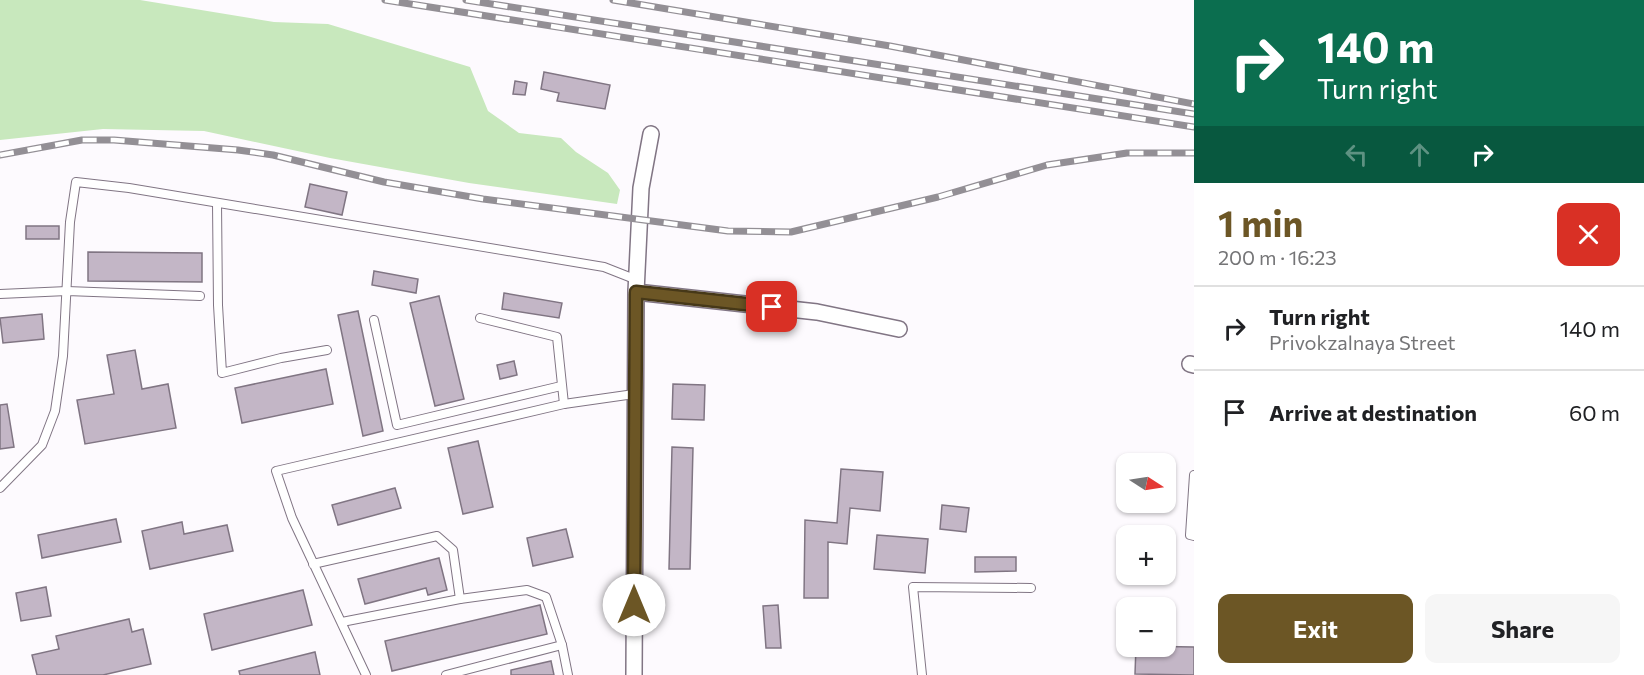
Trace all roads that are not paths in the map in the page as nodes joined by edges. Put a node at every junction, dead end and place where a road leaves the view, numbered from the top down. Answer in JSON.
{"nodes":[{"id":1,"x":651,"y":134,"type":"dead end"},
{"id":2,"x":217,"y":203,"type":"junction"},
{"id":3,"x":637,"y":286,"type":"junction"},
{"id":4,"x":67,"y":291,"type":"junction"},
{"id":5,"x":0,"y":294,"type":"edge"},
{"id":6,"x":200,"y":296,"type":"dead end"},
{"id":7,"x":480,"y":318,"type":"dead end"},
{"id":8,"x":374,"y":320,"type":"dead end"},
{"id":9,"x":899,"y":329,"type":"dead end"},
{"id":10,"x":327,"y":350,"type":"dead end"},
{"id":11,"x":561,"y":386,"type":"junction"},
{"id":12,"x":634,"y":394,"type":"junction"},
{"id":13,"x":564,"y":404,"type":"junction"},
{"id":14,"x":1194,"y":475,"type":"edge"},
{"id":15,"x":0,"y":488,"type":"edge"},
{"id":16,"x":1194,"y":536,"type":"edge"},
{"id":17,"x":313,"y":564,"type":"junction"},
{"id":18,"x":1030,"y":588,"type":"dead end"},
{"id":19,"x":460,"y":599,"type":"junction"},
{"id":20,"x":342,"y":622,"type":"junction"},
{"id":21,"x":562,"y":645,"type":"junction"},
{"id":22,"x":366,"y":675,"type":"edge"},
{"id":23,"x":446,"y":675,"type":"edge"},
{"id":24,"x":568,"y":675,"type":"edge"},
{"id":25,"x":634,"y":675,"type":"edge"},
{"id":26,"x":922,"y":675,"type":"edge"}],
"edges":[{"from":1,"to":3,"type":"street"},
{"from":2,"to":3,"type":"lane"},
{"from":2,"to":4,"type":"lane"},
{"from":2,"to":10,"type":"lane"},
{"from":3,"to":9,"type":"street"},
{"from":3,"to":12,"type":"street"},
{"from":4,"to":5,"type":"lane"},
{"from":4,"to":6,"type":"lane"},
{"from":4,"to":15,"type":"lane"},
{"from":7,"to":11,"type":"lane"},
{"from":8,"to":11,"type":"lane"},
{"from":11,"to":13,"type":"lane"},
{"from":12,"to":13,"type":"lane"},
{"from":12,"to":25,"type":"street"},
{"from":13,"to":17,"type":"lane"},
{"from":14,"to":16,"type":"lane"},
{"from":17,"to":19,"type":"lane"},
{"from":17,"to":20,"type":"lane"},
{"from":18,"to":26,"type":"lane"},
{"from":19,"to":20,"type":"lane"},
{"from":19,"to":21,"type":"lane"},
{"from":20,"to":22,"type":"lane"},
{"from":21,"to":23,"type":"lane"},
{"from":21,"to":24,"type":"lane"}]}
